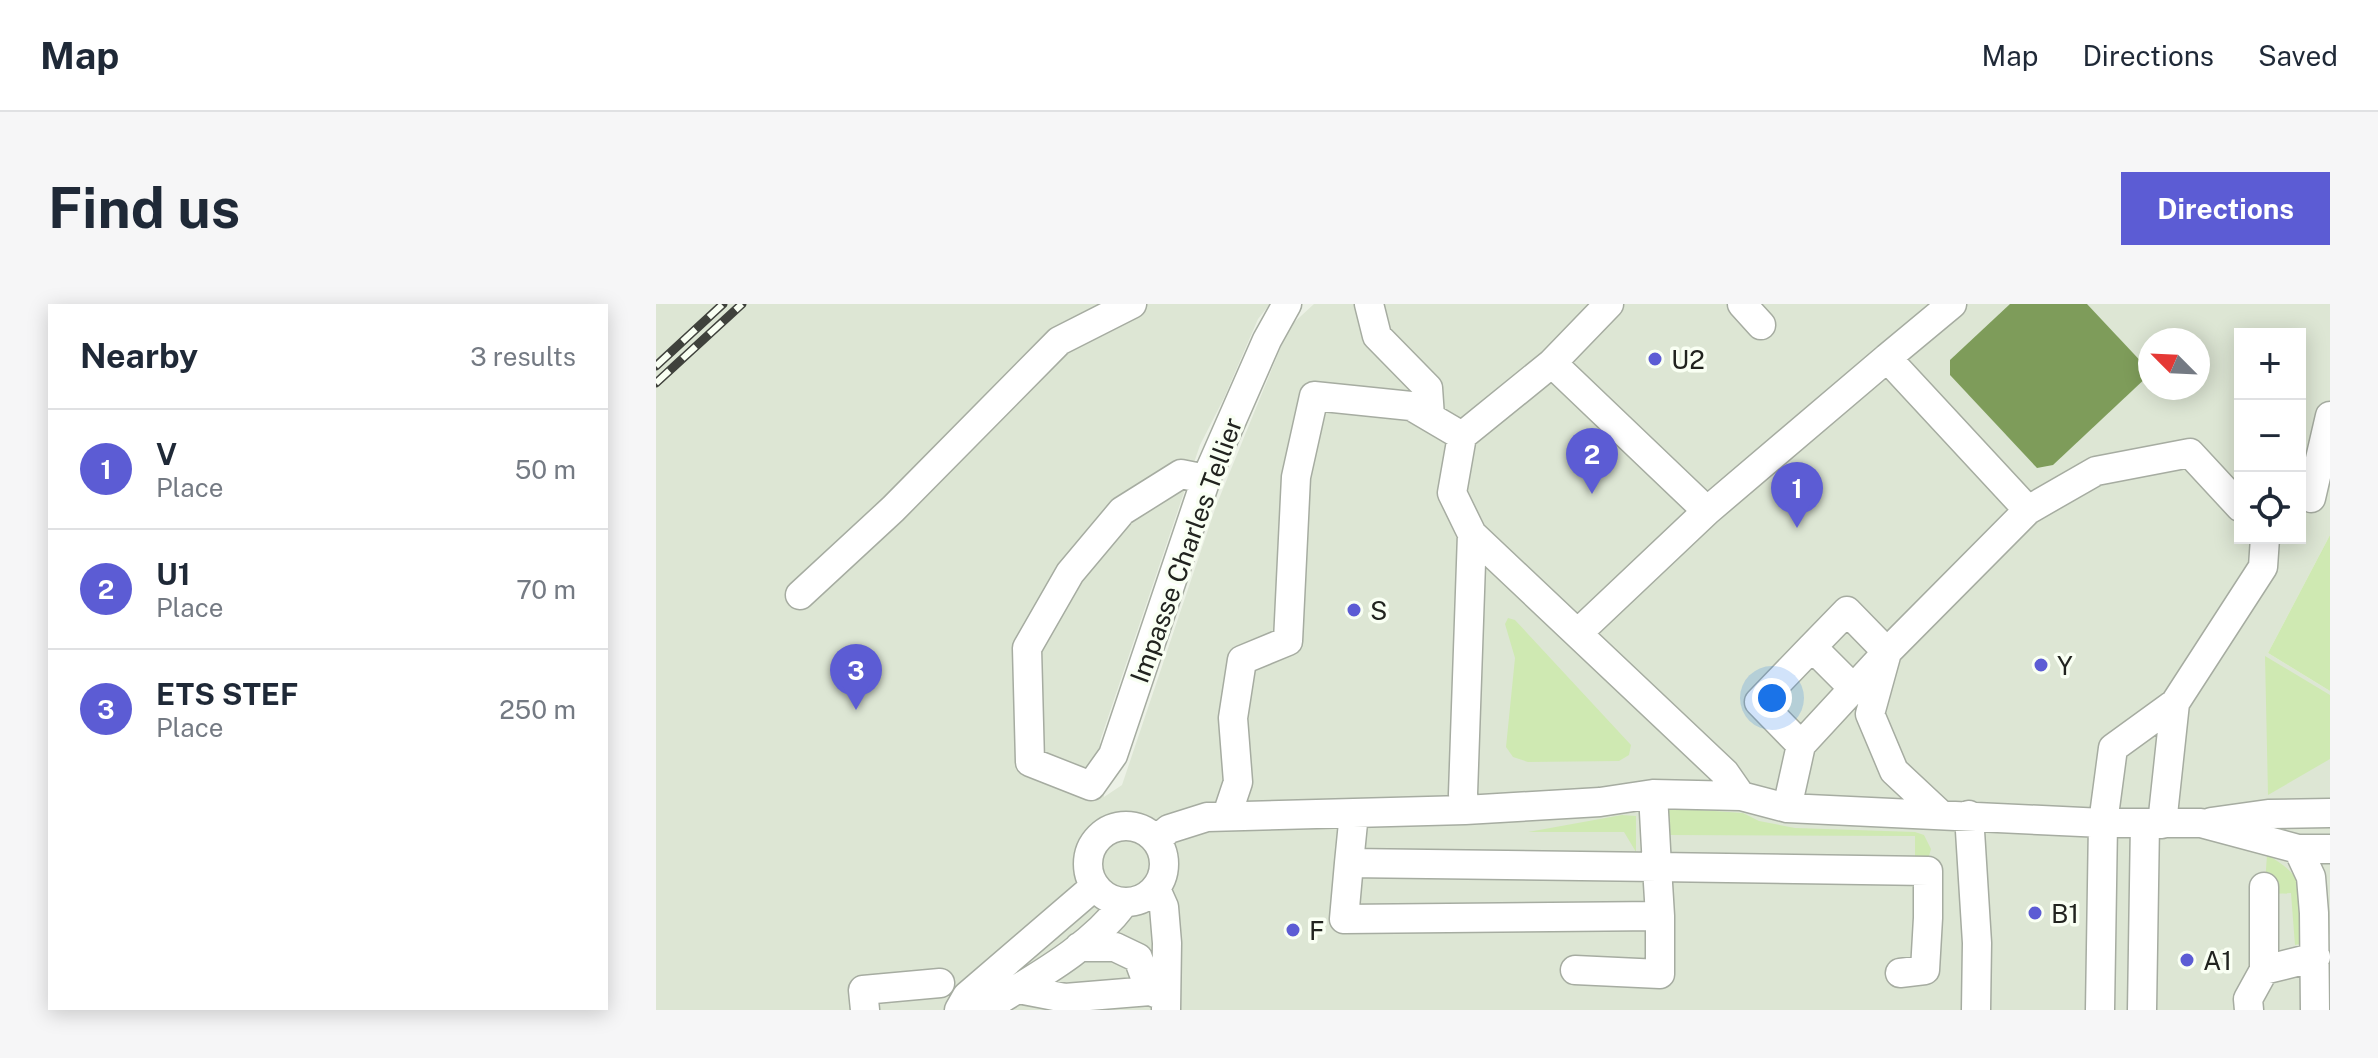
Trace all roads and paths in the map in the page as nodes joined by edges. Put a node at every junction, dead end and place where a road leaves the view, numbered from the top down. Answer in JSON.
{"nodes":[{"id":1,"x":1132,"y":304,"type":"edge"},
{"id":2,"x":1369,"y":304,"type":"edge"},
{"id":3,"x":1609,"y":304,"type":"edge"},
{"id":4,"x":1952,"y":304,"type":"edge"},
{"id":5,"x":1284,"y":305,"type":"edge"},
{"id":6,"x":1887,"y":358,"type":"junction"},
{"id":7,"x":1552,"y":363,"type":"junction"},
{"id":8,"x":2330,"y":416,"type":"edge"},
{"id":9,"x":1430,"y":417,"type":"junction"},
{"id":10,"x":1462,"y":436,"type":"junction"},
{"id":11,"x":1206,"y":479,"type":"junction"},
{"id":12,"x":2311,"y":498,"type":"dead end"},
{"id":13,"x":2234,"y":501,"type":"edge"},
{"id":14,"x":2028,"y":510,"type":"junction"},
{"id":15,"x":1707,"y":511,"type":"junction"},
{"id":16,"x":1472,"y":534,"type":"junction"},
{"id":17,"x":2265,"y":544,"type":"edge"},
{"id":18,"x":800,"y":595,"type":"dead end"},
{"id":19,"x":1578,"y":633,"type":"junction"},
{"id":20,"x":1812,"y":647,"type":"junction"},
{"id":21,"x":1887,"y":652,"type":"junction"},
{"id":22,"x":1853,"y":688,"type":"junction"},
{"id":23,"x":2175,"y":703,"type":"junction"},
{"id":24,"x":1801,"y":745,"type":"junction"},
{"id":25,"x":1653,"y":794,"type":"junction"},
{"id":26,"x":1741,"y":796,"type":"junction"},
{"id":27,"x":1787,"y":808,"type":"junction"},
{"id":28,"x":1465,"y":810,"type":"junction"},
{"id":29,"x":1354,"y":813,"type":"junction"},
{"id":30,"x":1939,"y":813,"type":"junction"},
{"id":31,"x":2330,"y":813,"type":"edge"},
{"id":32,"x":1227,"y":815,"type":"junction"},
{"id":33,"x":1969,"y":815,"type":"junction"},
{"id":34,"x":2103,"y":823,"type":"junction"},
{"id":35,"x":2201,"y":823,"type":"junction"},
{"id":36,"x":2154,"y":824,"type":"junction"},
{"id":37,"x":1156,"y":840,"type":"junction"},
{"id":38,"x":2298,"y":849,"type":"junction"},
{"id":39,"x":2330,"y":849,"type":"edge"},
{"id":40,"x":1349,"y":863,"type":"junction"},
{"id":41,"x":1657,"y":867,"type":"junction"},
{"id":42,"x":1095,"y":886,"type":"junction"},
{"id":43,"x":2264,"y":887,"type":"dead end"},
{"id":44,"x":1156,"y":889,"type":"junction"},
{"id":45,"x":1124,"y":903,"type":"junction"},
{"id":46,"x":2330,"y":909,"type":"edge"},
{"id":47,"x":1660,"y":916,"type":"junction"},
{"id":48,"x":1079,"y":947,"type":"junction"},
{"id":49,"x":2316,"y":957,"type":"junction"},
{"id":50,"x":1575,"y":970,"type":"dead end"},
{"id":51,"x":2264,"y":970,"type":"junction"},
{"id":52,"x":1900,"y":973,"type":"dead end"},
{"id":53,"x":940,"y":983,"type":"dead end"},
{"id":54,"x":1018,"y":989,"type":"junction"},
{"id":55,"x":1161,"y":1000,"type":"edge"},
{"id":56,"x":865,"y":1010,"type":"edge"},
{"id":57,"x":959,"y":1010,"type":"edge"},
{"id":58,"x":983,"y":1010,"type":"edge"},
{"id":59,"x":1976,"y":1010,"type":"edge"},
{"id":60,"x":2100,"y":1010,"type":"edge"},
{"id":61,"x":2142,"y":1010,"type":"edge"},
{"id":62,"x":2249,"y":1010,"type":"edge"},
{"id":63,"x":2315,"y":1010,"type":"edge"}],
"edges":[{"from":1,"to":18,"type":"street"},
{"from":2,"to":9,"type":"street"},
{"from":3,"to":7,"type":"street"},
{"from":4,"to":6,"type":"street"},
{"from":5,"to":11,"type":"street","name":"Impasse Charles Tellier"},
{"from":6,"to":14,"type":"street"},
{"from":6,"to":15,"type":"street"},
{"from":7,"to":10,"type":"street"},
{"from":7,"to":15,"type":"street"},
{"from":8,"to":12,"type":"street"},
{"from":9,"to":10,"type":"street"},
{"from":9,"to":32,"type":"street"},
{"from":10,"to":16,"type":"street"},
{"from":11,"to":11,"type":"street","name":"Impasse Charles Tellier"},
{"from":13,"to":14,"type":"street"},
{"from":14,"to":21,"type":"street"},
{"from":15,"to":19,"type":"street"},
{"from":16,"to":19,"type":"street"},
{"from":16,"to":28,"type":"street"},
{"from":17,"to":23,"type":"street"},
{"from":19,"to":26,"type":"street"},
{"from":20,"to":21,"type":"street"},
{"from":20,"to":22,"type":"street"},
{"from":20,"to":24,"type":"street"},
{"from":21,"to":22,"type":"street"},
{"from":21,"to":30,"type":"street"},
{"from":22,"to":24,"type":"street"},
{"from":23,"to":34,"type":"street"},
{"from":23,"to":36,"type":"street"},
{"from":24,"to":27,"type":"street"},
{"from":25,"to":26,"type":"street"},
{"from":25,"to":28,"type":"street"},
{"from":25,"to":41,"type":"street"},
{"from":26,"to":27,"type":"street"},
{"from":27,"to":30,"type":"street"},
{"from":28,"to":29,"type":"street"},
{"from":29,"to":32,"type":"street"},
{"from":29,"to":40,"type":"street"},
{"from":30,"to":33,"type":"street"},
{"from":31,"to":35,"type":"street"},
{"from":32,"to":37,"type":"street"},
{"from":33,"to":34,"type":"street"},
{"from":33,"to":59,"type":"street"},
{"from":34,"to":36,"type":"street"},
{"from":34,"to":60,"type":"street"},
{"from":35,"to":36,"type":"street"},
{"from":35,"to":38,"type":"street"},
{"from":36,"to":61,"type":"street"},
{"from":37,"to":42,"type":"street"},
{"from":37,"to":44,"type":"street"},
{"from":38,"to":39,"type":"street"},
{"from":38,"to":49,"type":"street"},
{"from":40,"to":41,"type":"street"},
{"from":40,"to":47,"type":"street"},
{"from":41,"to":47,"type":"street"},
{"from":41,"to":52,"type":"street"},
{"from":42,"to":45,"type":"street"},
{"from":42,"to":57,"type":"street"},
{"from":43,"to":51,"type":"street"},
{"from":44,"to":45,"type":"street"},
{"from":44,"to":55,"type":"street"},
{"from":45,"to":48,"type":"street"},
{"from":46,"to":49,"type":"street"},
{"from":47,"to":50,"type":"street"},
{"from":48,"to":54,"type":"street"},
{"from":48,"to":55,"type":"street"},
{"from":49,"to":51,"type":"street"},
{"from":49,"to":63,"type":"street"},
{"from":51,"to":62,"type":"street"},
{"from":53,"to":56,"type":"street"},
{"from":54,"to":55,"type":"street"},
{"from":54,"to":58,"type":"street"}]}
